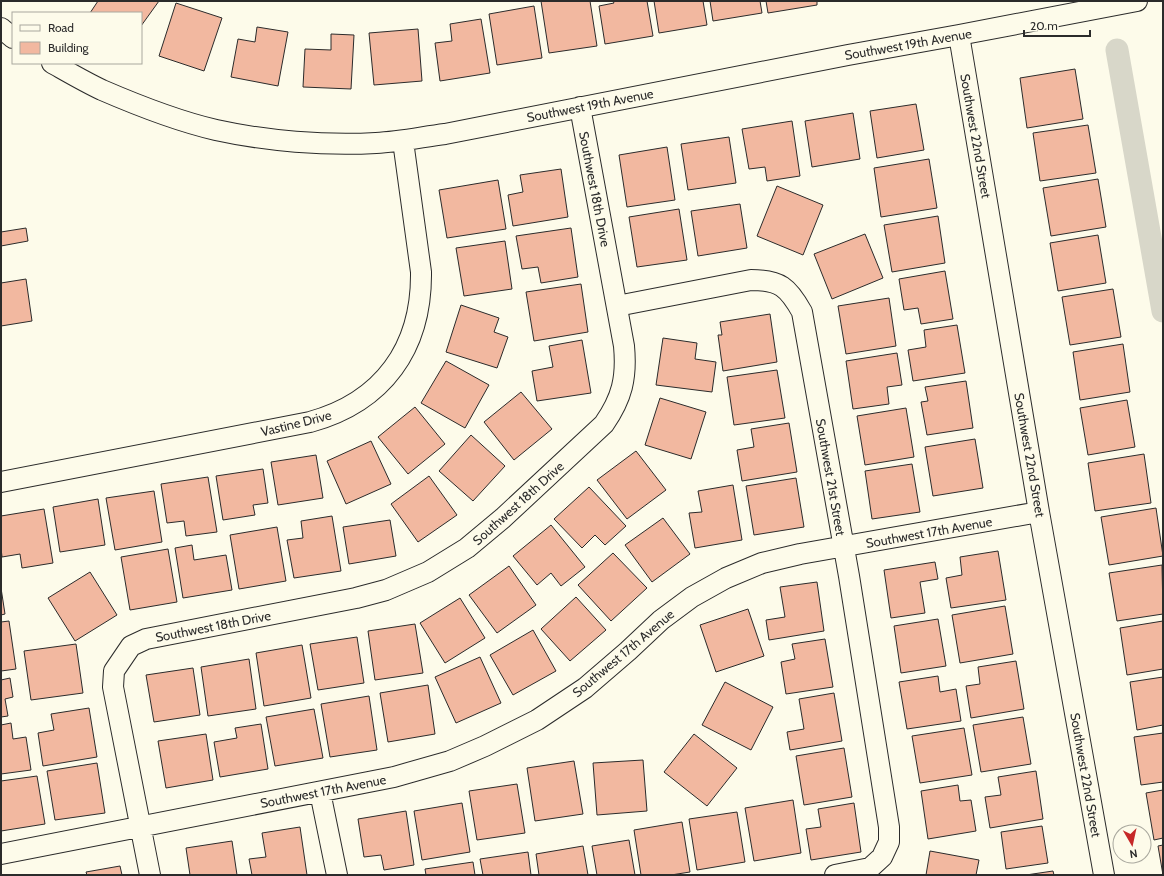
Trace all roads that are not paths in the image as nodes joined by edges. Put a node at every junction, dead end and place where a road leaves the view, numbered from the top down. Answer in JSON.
{"nodes":[{"id":1,"x":1137,"y":1,"type":"edge"},
{"id":2,"x":1,"y":28,"type":"edge"},
{"id":3,"x":959,"y":35,"type":"junction"},
{"id":4,"x":12,"y":37,"type":"edge"},
{"id":5,"x":54,"y":64,"type":"edge"},
{"id":6,"x":580,"y":107,"type":"junction"},
{"id":7,"x":403,"y":141,"type":"junction"},
{"id":8,"x":617,"y":306,"type":"junction"},
{"id":9,"x":1,"y":482,"type":"edge"},
{"id":10,"x":1039,"y":512,"type":"junction"},
{"id":11,"x":844,"y":547,"type":"junction"},
{"id":12,"x":320,"y":792,"type":"junction"},
{"id":13,"x":141,"y":826,"type":"junction"},
{"id":14,"x":1,"y":854,"type":"edge"},
{"id":15,"x":150,"y":875,"type":"edge"},
{"id":16,"x":337,"y":875,"type":"edge"},
{"id":17,"x":835,"y":875,"type":"edge"},
{"id":18,"x":1104,"y":875,"type":"edge"}],
"edges":[{"from":1,"to":3,"type":"street","name":"Southwest 19th Avenue"},
{"from":2,"to":4,"type":"street"},
{"from":3,"to":6,"type":"street","name":"Southwest 19th Avenue"},
{"from":3,"to":10,"type":"street","name":"Southwest 22nd Street"},
{"from":5,"to":7,"type":"street","name":"Southwest 19th Avenue"},
{"from":6,"to":7,"type":"street","name":"Southwest 19th Avenue"},
{"from":6,"to":8,"type":"street","name":"Southwest 18th Drive"},
{"from":7,"to":9,"type":"street","name":"Vastine Drive"},
{"from":8,"to":11,"type":"street","name":"Southwest 21st Street"},
{"from":8,"to":13,"type":"street","name":"Southwest 18th Drive"},
{"from":10,"to":11,"type":"street","name":"Southwest 17th Avenue"},
{"from":10,"to":18,"type":"street","name":"Southwest 22nd Street"},
{"from":11,"to":12,"type":"street","name":"Southwest 17th Avenue"},
{"from":11,"to":17,"type":"street","name":"Southwest 21st Street"},
{"from":12,"to":13,"type":"street","name":"Southwest 17th Avenue"},
{"from":12,"to":16,"type":"street"},
{"from":13,"to":14,"type":"street","name":"Southwest 17th Avenue"},
{"from":13,"to":15,"type":"street","name":"Southwest 18th Drive"}]}
